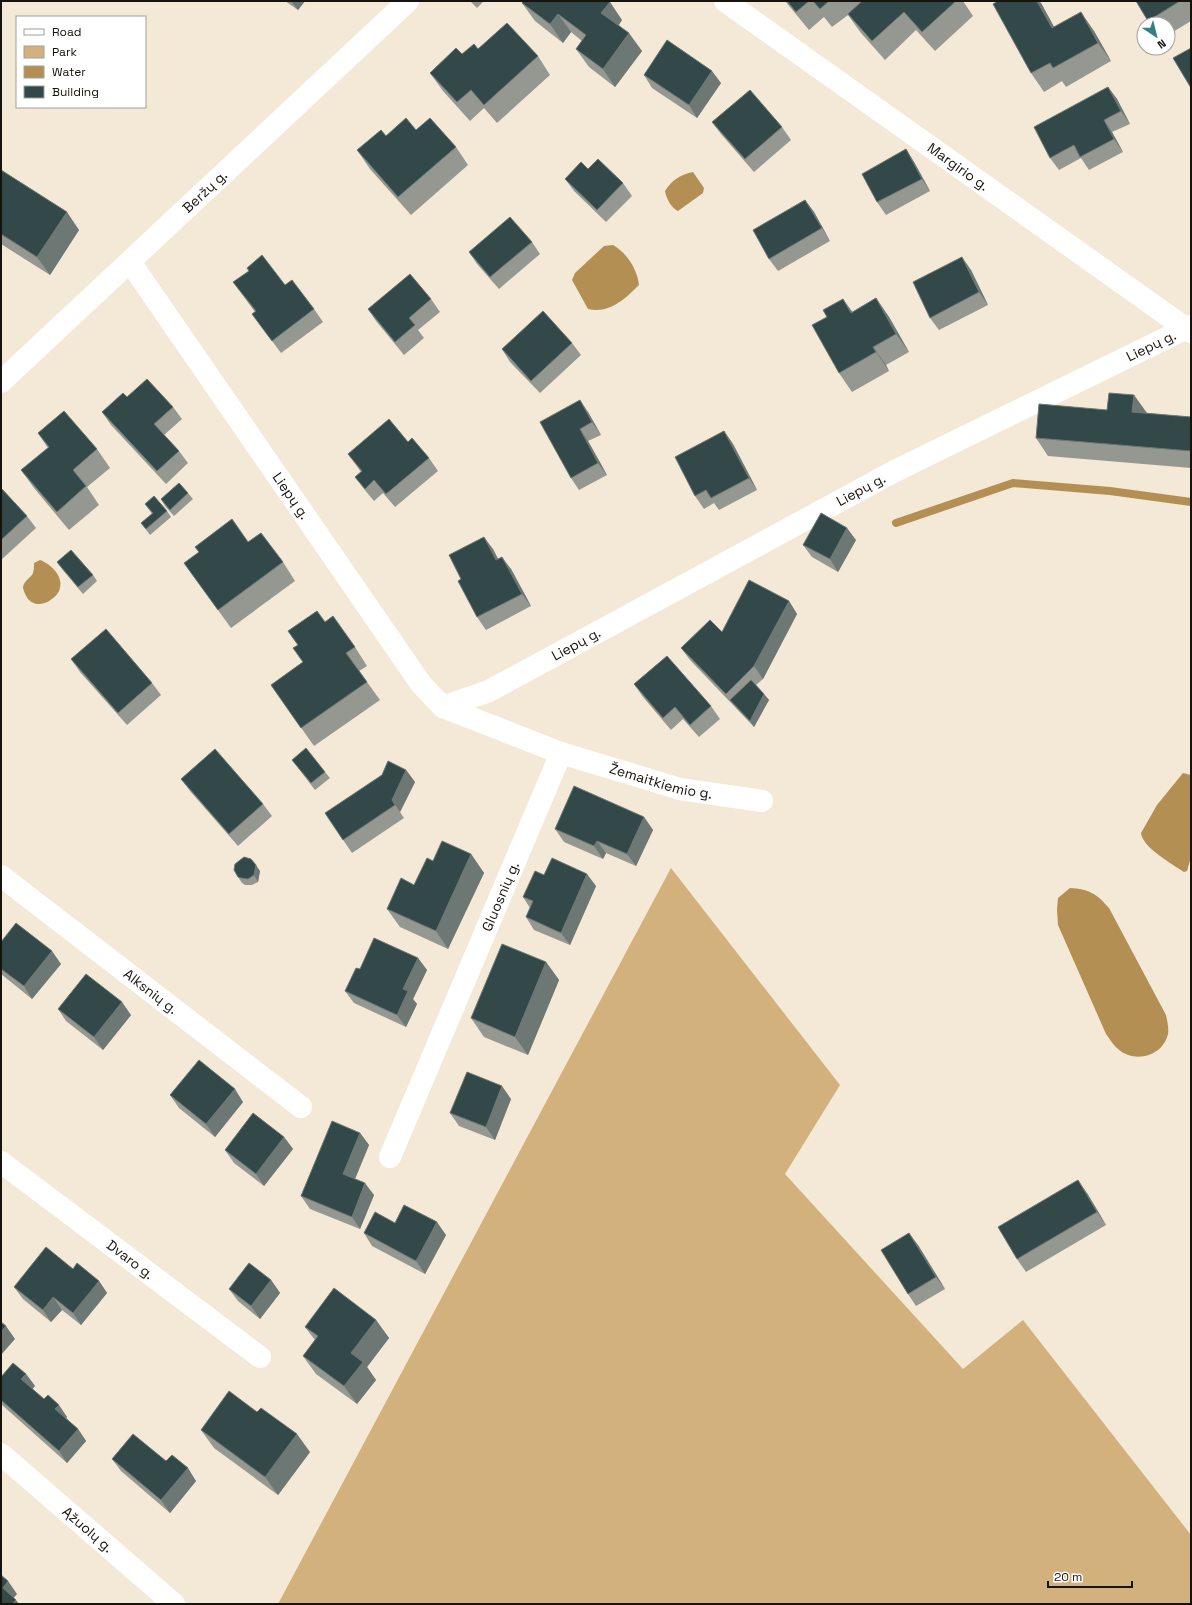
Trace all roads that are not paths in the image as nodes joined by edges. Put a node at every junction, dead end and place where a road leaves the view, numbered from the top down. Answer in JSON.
{"nodes":[{"id":1,"x":408,"y":1,"type":"edge"},
{"id":2,"x":725,"y":1,"type":"edge"},
{"id":3,"x":130,"y":262,"type":"junction"},
{"id":4,"x":1189,"y":329,"type":"edge"},
{"id":5,"x":1,"y":382,"type":"edge"},
{"id":6,"x":443,"y":707,"type":"junction"},
{"id":7,"x":561,"y":753,"type":"junction"},
{"id":8,"x":762,"y":801,"type":"dead end"},
{"id":9,"x":1,"y":876,"type":"edge"},
{"id":10,"x":300,"y":1107,"type":"dead end"},
{"id":11,"x":390,"y":1157,"type":"dead end"},
{"id":12,"x":1,"y":1162,"type":"edge"},
{"id":13,"x":260,"y":1357,"type":"dead end"},
{"id":14,"x":1,"y":1454,"type":"edge"},
{"id":15,"x":174,"y":1604,"type":"edge"}],
"edges":[{"from":1,"to":3,"type":"street","name":"Beržų g."},
{"from":2,"to":4,"type":"street","name":"Margirio g."},
{"from":3,"to":5,"type":"street","name":"Beržų g."},
{"from":3,"to":6,"type":"street","name":"Liepų g."},
{"from":4,"to":6,"type":"street","name":"Liepų g."},
{"from":6,"to":7,"type":"street"},
{"from":7,"to":8,"type":"street","name":"Žemaitkiemio g."},
{"from":7,"to":11,"type":"street","name":"Gluosnių g."},
{"from":9,"to":10,"type":"street","name":"Alksnių g."},
{"from":12,"to":13,"type":"street","name":"Dvaro g."},
{"from":14,"to":15,"type":"street","name":"Ąžuolų g."}]}
